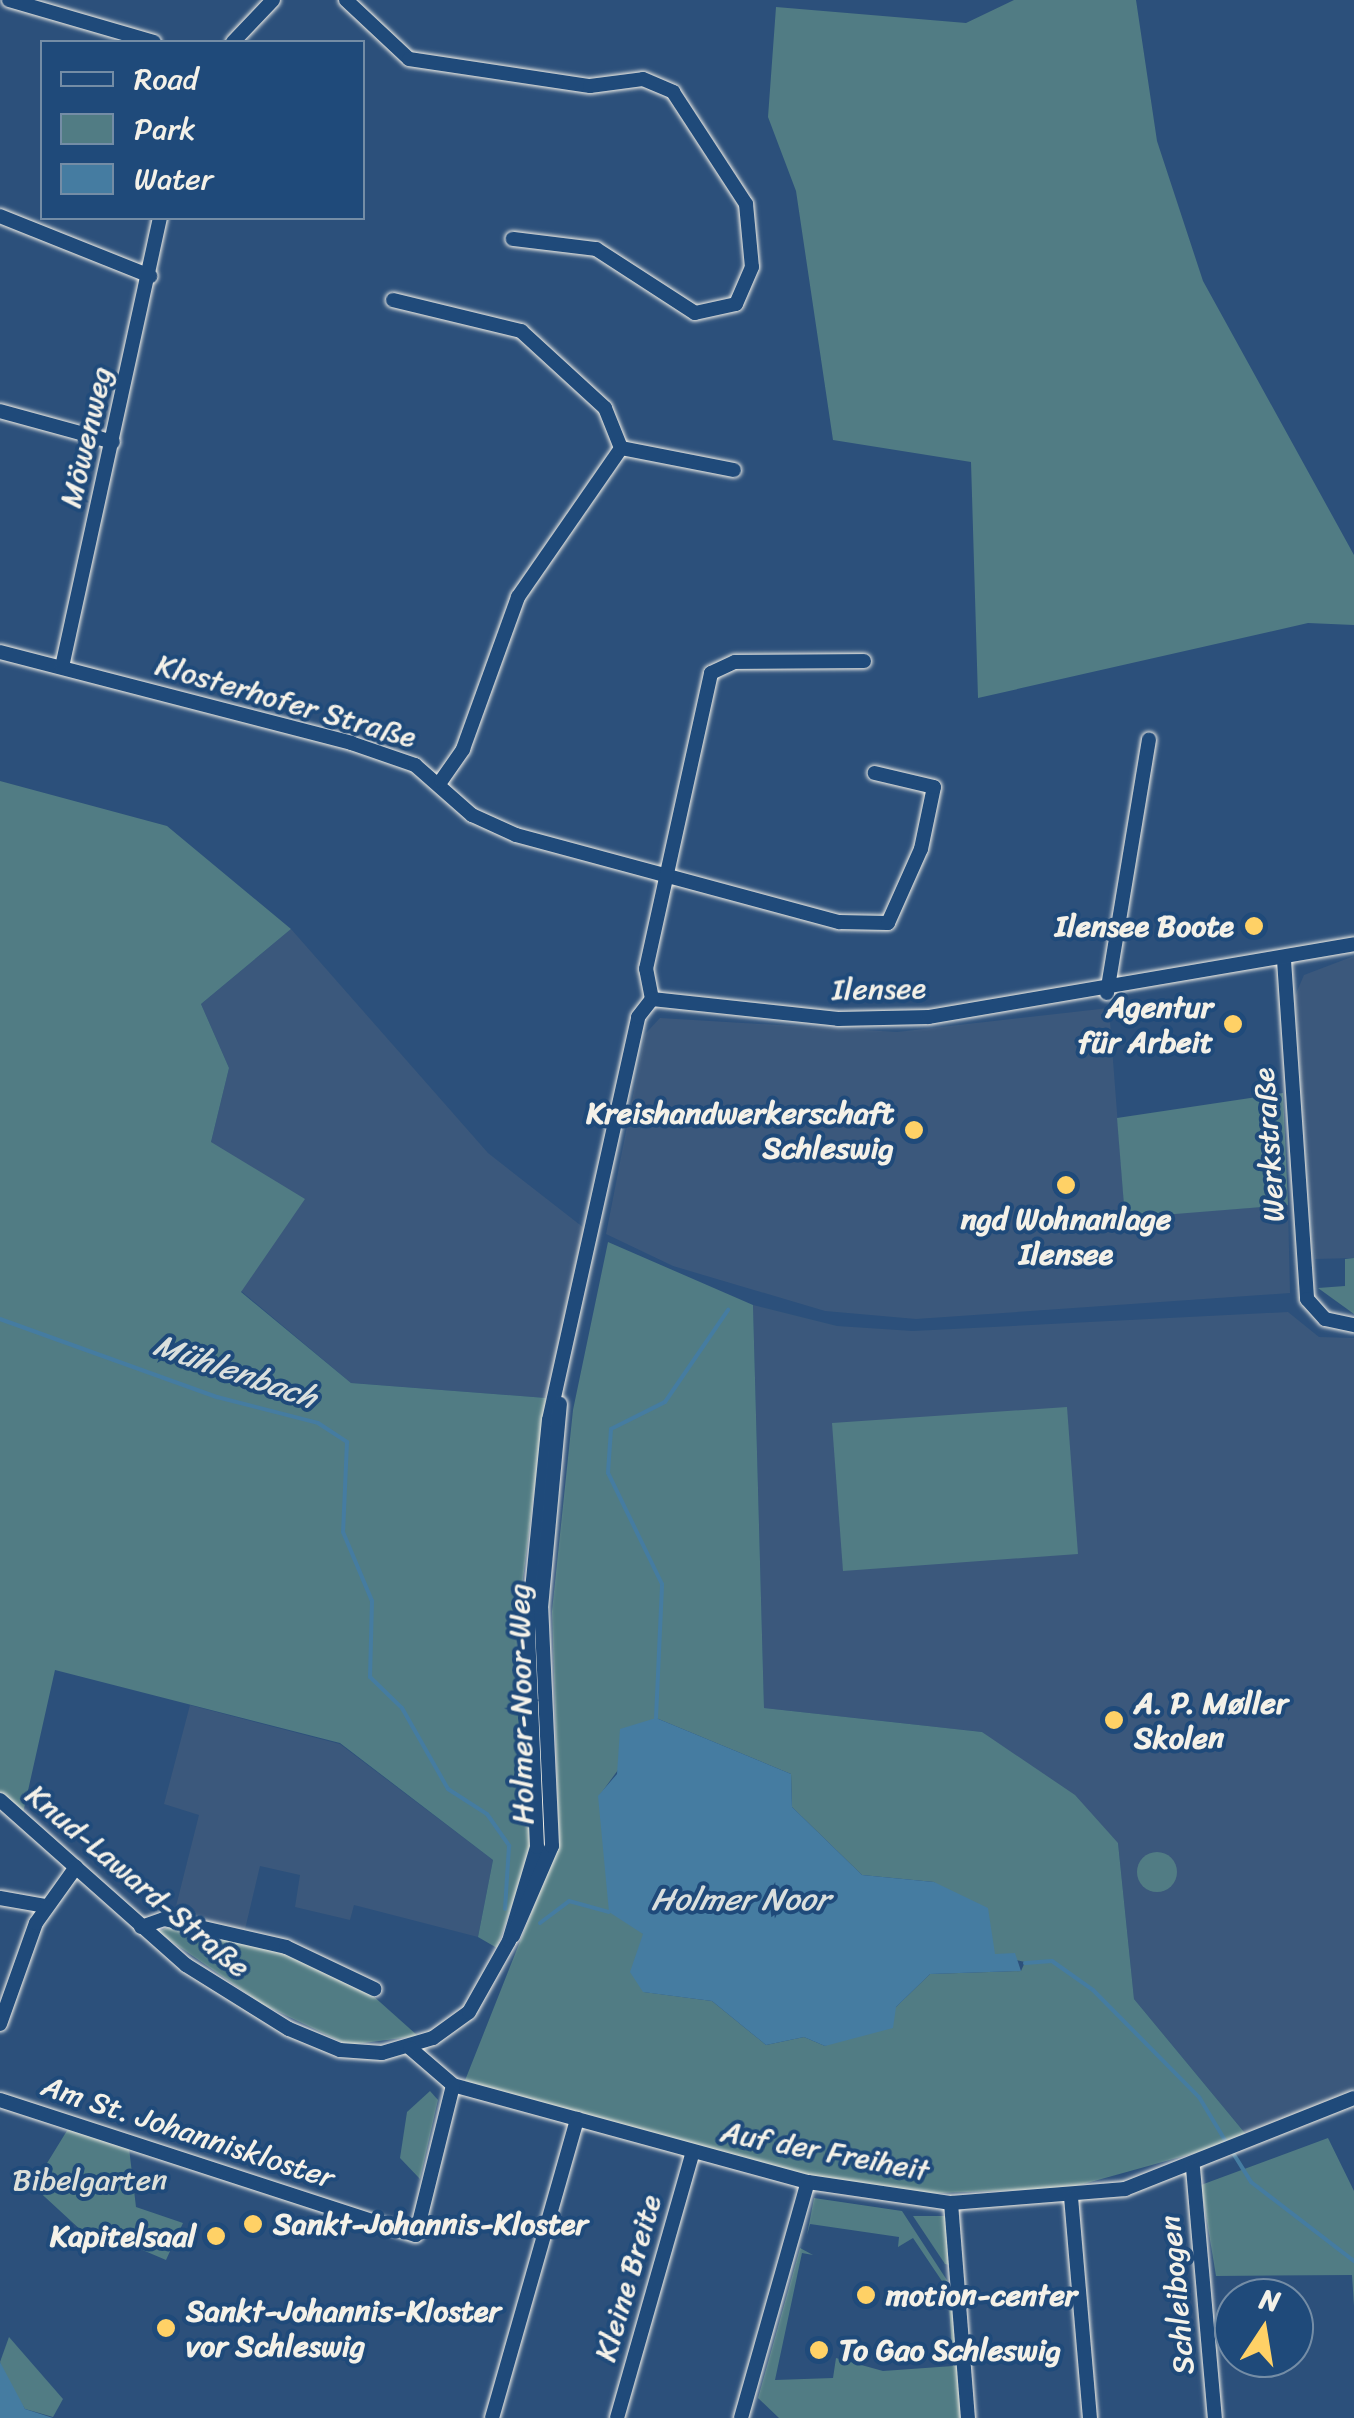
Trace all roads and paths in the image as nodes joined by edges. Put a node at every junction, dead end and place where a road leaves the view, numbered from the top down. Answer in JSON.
{"nodes":[{"id":1,"x":9,"y":0,"type":"edge"},
{"id":2,"x":273,"y":0,"type":"edge"},
{"id":3,"x":346,"y":0,"type":"edge"},
{"id":4,"x":147,"y":40,"type":"edge"},
{"id":5,"x":235,"y":40,"type":"edge"},
{"id":6,"x":0,"y":216,"type":"edge"},
{"id":7,"x":160,"y":220,"type":"edge"},
{"id":8,"x":513,"y":239,"type":"dead end"},
{"id":9,"x":150,"y":276,"type":"junction"},
{"id":10,"x":393,"y":300,"type":"dead end"},
{"id":11,"x":0,"y":411,"type":"edge"},
{"id":12,"x":113,"y":442,"type":"junction"},
{"id":13,"x":620,"y":448,"type":"junction"},
{"id":14,"x":734,"y":470,"type":"dead end"},
{"id":15,"x":0,"y":652,"type":"edge"},
{"id":16,"x":864,"y":661,"type":"dead end"},
{"id":17,"x":62,"y":667,"type":"junction"},
{"id":18,"x":1149,"y":740,"type":"dead end"},
{"id":19,"x":875,"y":773,"type":"dead end"},
{"id":20,"x":441,"y":781,"type":"junction"},
{"id":21,"x":664,"y":876,"type":"junction"},
{"id":22,"x":1354,"y":944,"type":"edge"},
{"id":23,"x":1284,"y":960,"type":"junction"},
{"id":24,"x":1107,"y":993,"type":"junction"},
{"id":25,"x":652,"y":999,"type":"junction"},
{"id":26,"x":1354,"y":1325,"type":"edge"},
{"id":27,"x":0,"y":1800,"type":"edge"},
{"id":28,"x":76,"y":1868,"type":"junction"},
{"id":29,"x":0,"y":1898,"type":"edge"},
{"id":30,"x":46,"y":1906,"type":"junction"},
{"id":31,"x":141,"y":1927,"type":"junction"},
{"id":32,"x":374,"y":1990,"type":"dead end"},
{"id":33,"x":0,"y":2024,"type":"edge"},
{"id":34,"x":410,"y":2048,"type":"junction"},
{"id":35,"x":453,"y":2086,"type":"junction"},
{"id":36,"x":1354,"y":2098,"type":"edge"},
{"id":37,"x":0,"y":2100,"type":"edge"},
{"id":38,"x":577,"y":2119,"type":"junction"},
{"id":39,"x":693,"y":2152,"type":"junction"},
{"id":40,"x":1193,"y":2168,"type":"junction"},
{"id":41,"x":808,"y":2182,"type":"junction"},
{"id":42,"x":1071,"y":2197,"type":"junction"},
{"id":43,"x":951,"y":2202,"type":"junction"},
{"id":44,"x":746,"y":2415,"type":"edge"},
{"id":45,"x":492,"y":2418,"type":"edge"},
{"id":46,"x":617,"y":2418,"type":"edge"},
{"id":47,"x":968,"y":2418,"type":"edge"},
{"id":48,"x":1090,"y":2418,"type":"edge"},
{"id":49,"x":1215,"y":2418,"type":"edge"}],
"edges":[{"from":1,"to":4,"type":"street"},
{"from":2,"to":5,"type":"street"},
{"from":3,"to":8,"type":"street"},
{"from":6,"to":9,"type":"street"},
{"from":7,"to":9,"type":"street","name":"Möwenweg"},
{"from":9,"to":12,"type":"street","name":"Möwenweg"},
{"from":10,"to":13,"type":"street"},
{"from":11,"to":12,"type":"street"},
{"from":12,"to":17,"type":"street","name":"Möwenweg"},
{"from":13,"to":14,"type":"street"},
{"from":13,"to":20,"type":"street"},
{"from":15,"to":17,"type":"street","name":"Klosterhofer Straße"},
{"from":16,"to":21,"type":"street","name":"Holmer-Noor-Weg"},
{"from":17,"to":20,"type":"street","name":"Klosterhofer Straße"},
{"from":18,"to":24,"type":"street"},
{"from":19,"to":21,"type":"street","name":"Klosterhofer Straße"},
{"from":20,"to":21,"type":"street","name":"Klosterhofer Straße"},
{"from":21,"to":25,"type":"street","name":"Holmer-Noor-Weg"},
{"from":22,"to":23,"type":"street","name":"Ilensee"},
{"from":23,"to":24,"type":"street","name":"Ilensee"},
{"from":23,"to":26,"type":"street","name":"Werkstraße"},
{"from":24,"to":25,"type":"street","name":"Ilensee"},
{"from":25,"to":34,"type":"street","name":"Holmer-Noor-Weg"},
{"from":27,"to":28,"type":"street","name":"Knud-Laward-Straße"},
{"from":28,"to":30,"type":"street"},
{"from":28,"to":31,"type":"street","name":"Knud-Laward-Straße"},
{"from":29,"to":30,"type":"street"},
{"from":30,"to":33,"type":"street"},
{"from":31,"to":32,"type":"street"},
{"from":31,"to":34,"type":"street","name":"Knud-Laward-Straße"},
{"from":34,"to":35,"type":"street","name":"Auf der Freiheit"},
{"from":35,"to":37,"type":"street","name":"Am St. Johanniskloster"},
{"from":35,"to":38,"type":"street","name":"Auf der Freiheit"},
{"from":36,"to":40,"type":"street","name":"Auf der Freiheit"},
{"from":38,"to":39,"type":"street","name":"Auf der Freiheit"},
{"from":38,"to":45,"type":"street"},
{"from":39,"to":41,"type":"street","name":"Auf der Freiheit"},
{"from":39,"to":46,"type":"street","name":"Kleine Breite"},
{"from":40,"to":42,"type":"street","name":"Auf der Freiheit"},
{"from":40,"to":49,"type":"street","name":"Schleibogen"},
{"from":41,"to":43,"type":"street","name":"Auf der Freiheit"},
{"from":41,"to":44,"type":"street"},
{"from":42,"to":43,"type":"street","name":"Auf der Freiheit"},
{"from":42,"to":48,"type":"street"},
{"from":43,"to":47,"type":"street"}]}
